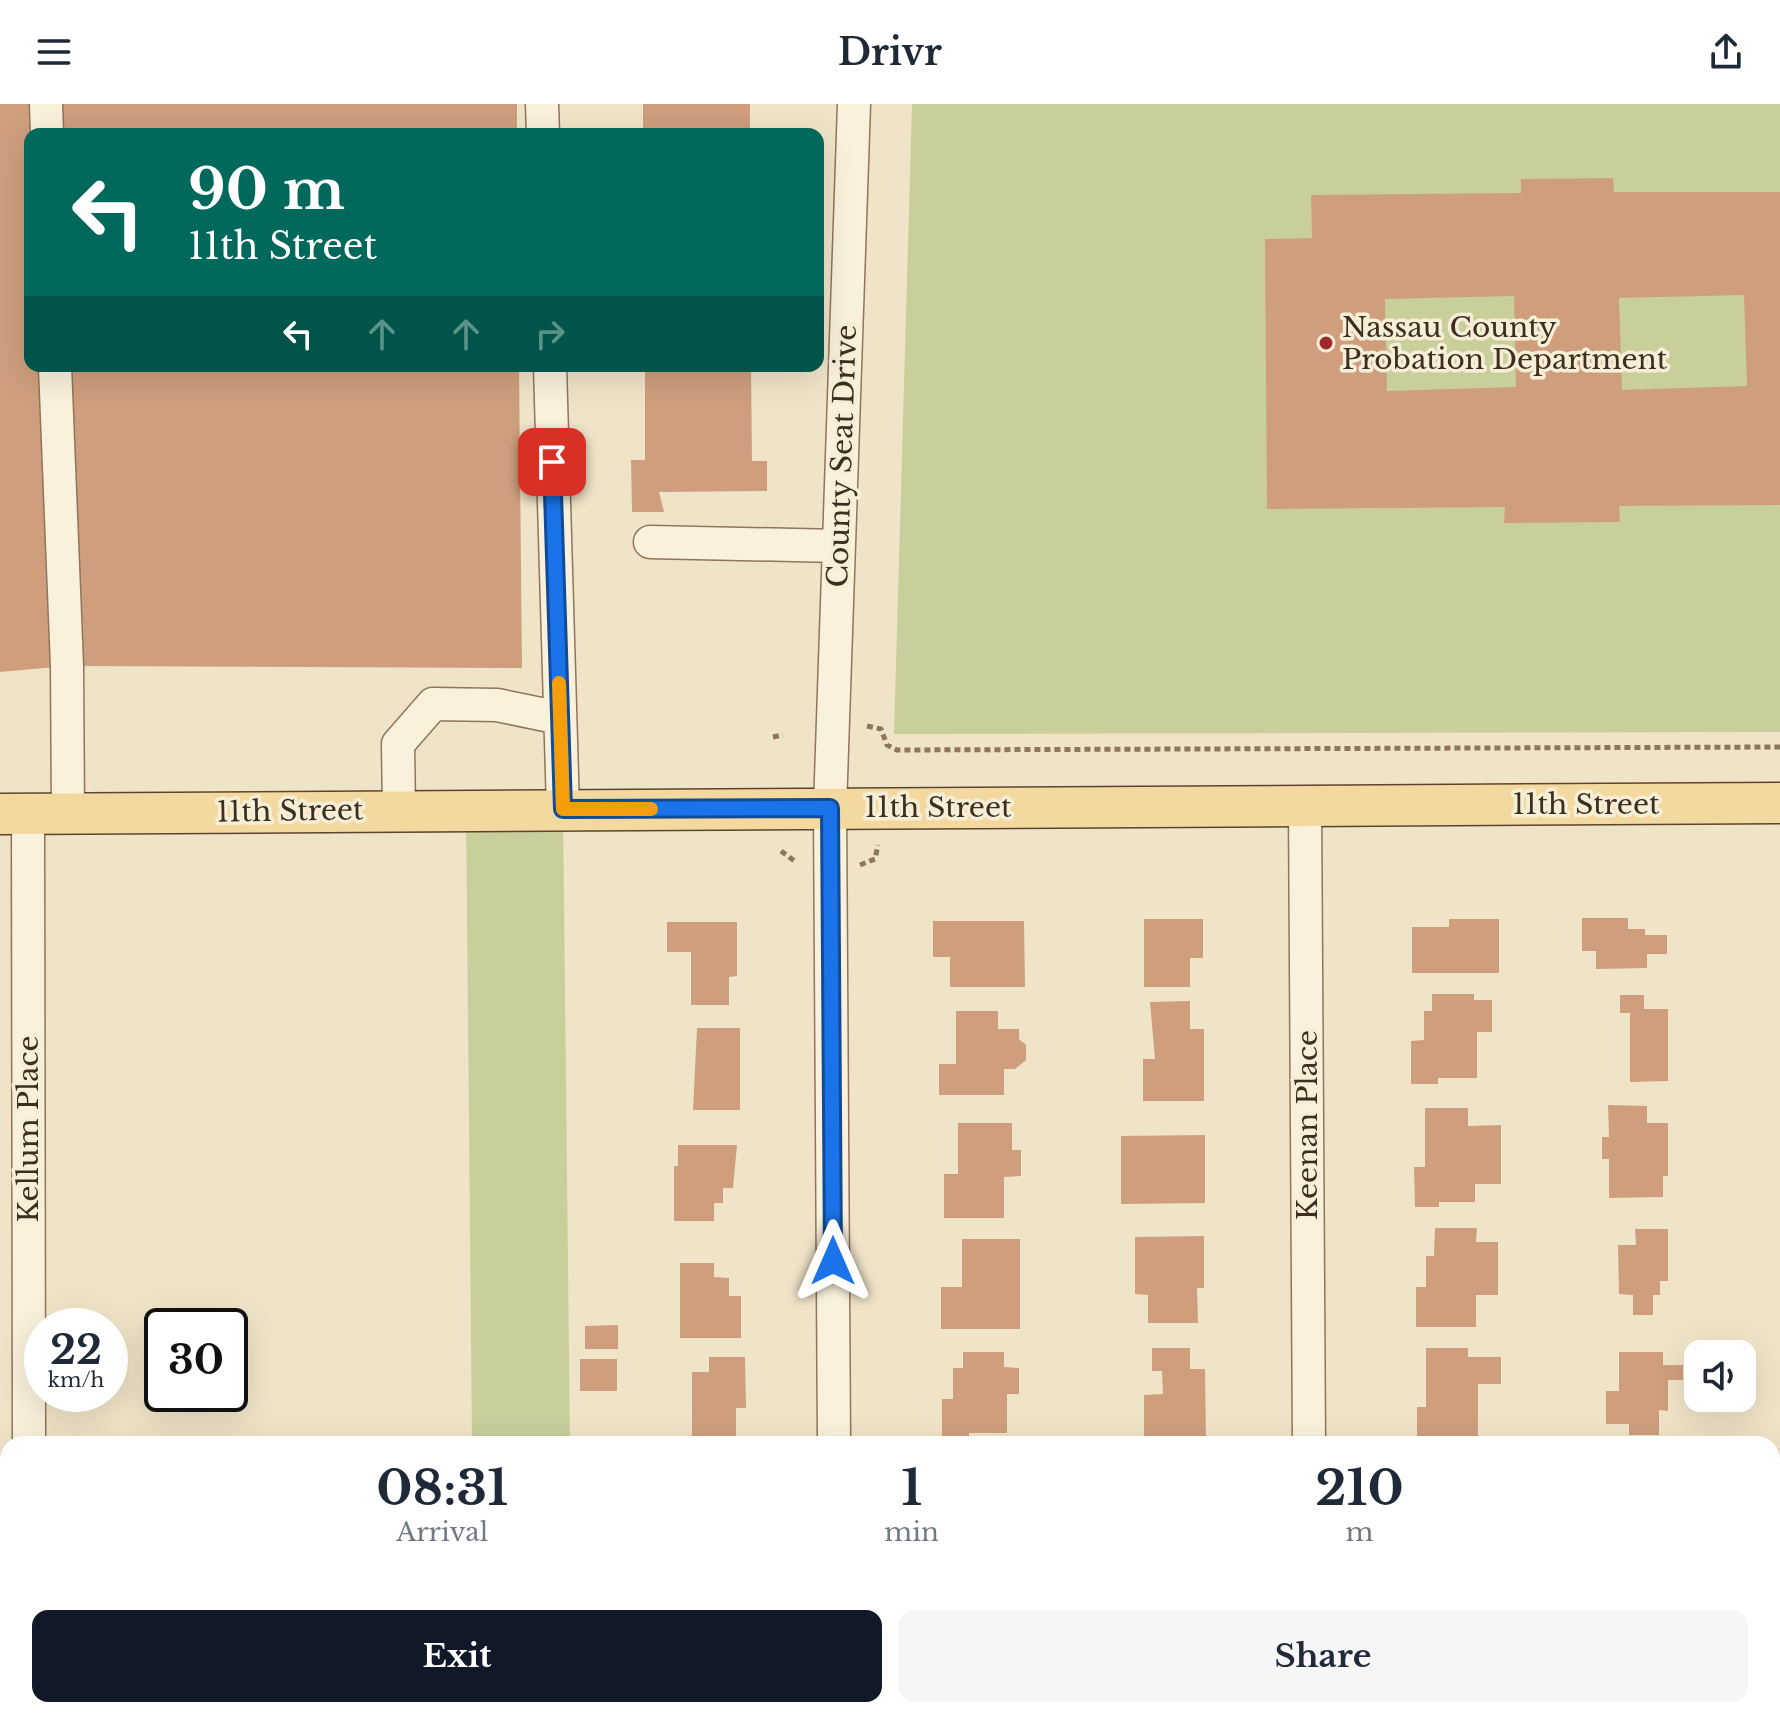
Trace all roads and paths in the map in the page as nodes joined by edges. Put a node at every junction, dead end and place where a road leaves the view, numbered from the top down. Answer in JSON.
{"nodes":[{"id":1,"x":46,"y":104,"type":"edge"},
{"id":2,"x":542,"y":104,"type":"edge"},
{"id":3,"x":854,"y":104,"type":"edge"},
{"id":4,"x":47,"y":128,"type":"edge"},
{"id":5,"x":543,"y":128,"type":"edge"},
{"id":6,"x":55,"y":372,"type":"edge"},
{"id":7,"x":550,"y":372,"type":"edge"},
{"id":8,"x":650,"y":542,"type":"dead end"},
{"id":9,"x":839,"y":546,"type":"junction"},
{"id":10,"x":560,"y":718,"type":"junction"},
{"id":11,"x":867,"y":726,"type":"dead end"},
{"id":12,"x":783,"y":735,"type":"dead end"},
{"id":13,"x":773,"y":737,"type":"dead end"},
{"id":14,"x":1780,"y":747,"type":"edge"},
{"id":15,"x":1780,"y":803,"type":"edge"},
{"id":16,"x":1305,"y":805,"type":"junction"},
{"id":17,"x":830,"y":808,"type":"junction"},
{"id":18,"x":563,"y":809,"type":"junction"},
{"id":19,"x":399,"y":810,"type":"junction"},
{"id":20,"x":68,"y":813,"type":"junction"},
{"id":21,"x":14,"y":814,"type":"edge"},
{"id":22,"x":878,"y":844,"type":"dead end"},
{"id":23,"x":781,"y":851,"type":"dead end"},
{"id":24,"x":796,"y":862,"type":"dead end"},
{"id":25,"x":859,"y":865,"type":"dead end"},
{"id":26,"x":29,"y":1436,"type":"edge"},
{"id":27,"x":834,"y":1436,"type":"edge"},
{"id":28,"x":1309,"y":1436,"type":"edge"}],
"edges":[{"from":1,"to":4,"type":"street"},
{"from":2,"to":5,"type":"street"},
{"from":3,"to":9,"type":"street","name":"County Seat Drive"},
{"from":6,"to":20,"type":"street"},
{"from":7,"to":10,"type":"street"},
{"from":8,"to":9,"type":"street"},
{"from":9,"to":17,"type":"street","name":"County Seat Drive"},
{"from":10,"to":18,"type":"street"},
{"from":10,"to":19,"type":"street"},
{"from":11,"to":14,"type":"path"},
{"from":12,"to":13,"type":"path"},
{"from":15,"to":16,"type":"main road","name":"11th Street"},
{"from":16,"to":17,"type":"main road","name":"11th Street"},
{"from":16,"to":28,"type":"street","name":"Keenan Place"},
{"from":17,"to":18,"type":"main road","name":"11th Street"},
{"from":17,"to":27,"type":"street","name":"County Seat Drive"},
{"from":18,"to":19,"type":"main road","name":"11th Street"},
{"from":19,"to":20,"type":"main road","name":"11th Street"},
{"from":20,"to":21,"type":"main road","name":"11th Street"},
{"from":21,"to":26,"type":"street","name":"Kellum Place"},
{"from":22,"to":25,"type":"path"},
{"from":23,"to":24,"type":"path"}]}
